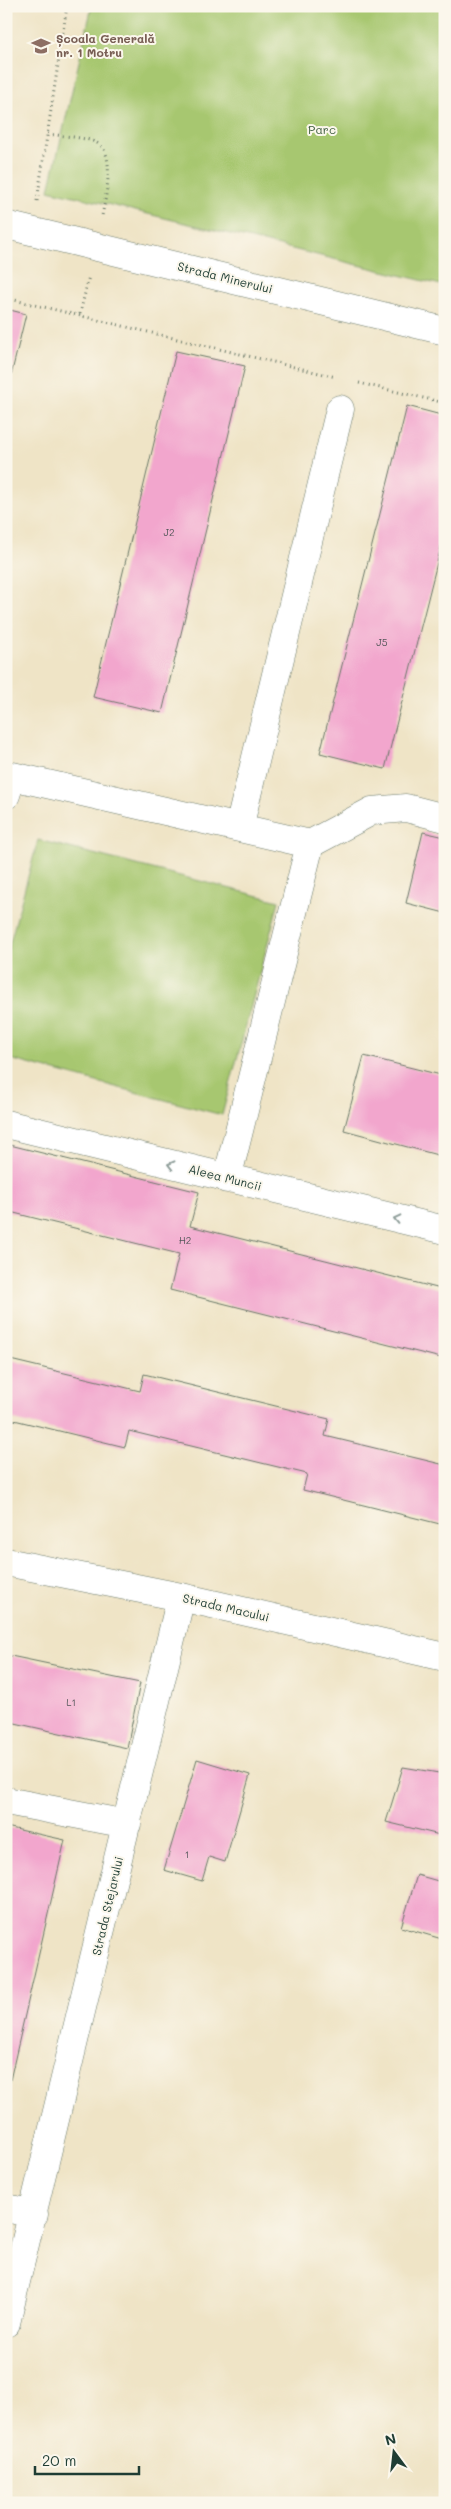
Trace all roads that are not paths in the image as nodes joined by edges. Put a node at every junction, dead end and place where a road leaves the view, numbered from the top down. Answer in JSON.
{"nodes":[{"id":1,"x":6,"y":225,"type":"edge"},
{"id":2,"x":445,"y":331,"type":"edge"},
{"id":3,"x":340,"y":409,"type":"dead end"},
{"id":4,"x":6,"y":795,"type":"edge"},
{"id":5,"x":445,"y":818,"type":"edge"},
{"id":6,"x":239,"y":828,"type":"junction"},
{"id":7,"x":310,"y":844,"type":"junction"},
{"id":8,"x":6,"y":1124,"type":"edge"},
{"id":9,"x":227,"y":1179,"type":"junction"},
{"id":10,"x":445,"y":1230,"type":"edge"},
{"id":11,"x":6,"y":1562,"type":"edge"},
{"id":12,"x":182,"y":1597,"type":"junction"},
{"id":13,"x":445,"y":1657,"type":"edge"},
{"id":14,"x":6,"y":1801,"type":"edge"},
{"id":15,"x":127,"y":1824,"type":"junction"},
{"id":16,"x":6,"y":2208,"type":"edge"},
{"id":17,"x":34,"y":2214,"type":"junction"},
{"id":18,"x":6,"y":2323,"type":"edge"}],
"edges":[{"from":1,"to":2,"type":"street","name":"Strada Minerului"},
{"from":3,"to":6,"type":"street"},
{"from":4,"to":6,"type":"street"},
{"from":5,"to":7,"type":"street"},
{"from":6,"to":7,"type":"street"},
{"from":7,"to":9,"type":"street"},
{"from":9,"to":8,"type":"street","name":"Aleea Muncii","one_way":true},
{"from":10,"to":9,"type":"street","name":"Aleea Muncii","one_way":true},
{"from":11,"to":12,"type":"street","name":"Strada Macului"},
{"from":12,"to":13,"type":"street","name":"Strada Macului"},
{"from":12,"to":15,"type":"street","name":"Strada Stejarului"},
{"from":14,"to":15,"type":"street"},
{"from":15,"to":17,"type":"street","name":"Strada Stejarului"},
{"from":16,"to":17,"type":"street"},
{"from":17,"to":18,"type":"street","name":"Strada Stejarului"}]}
